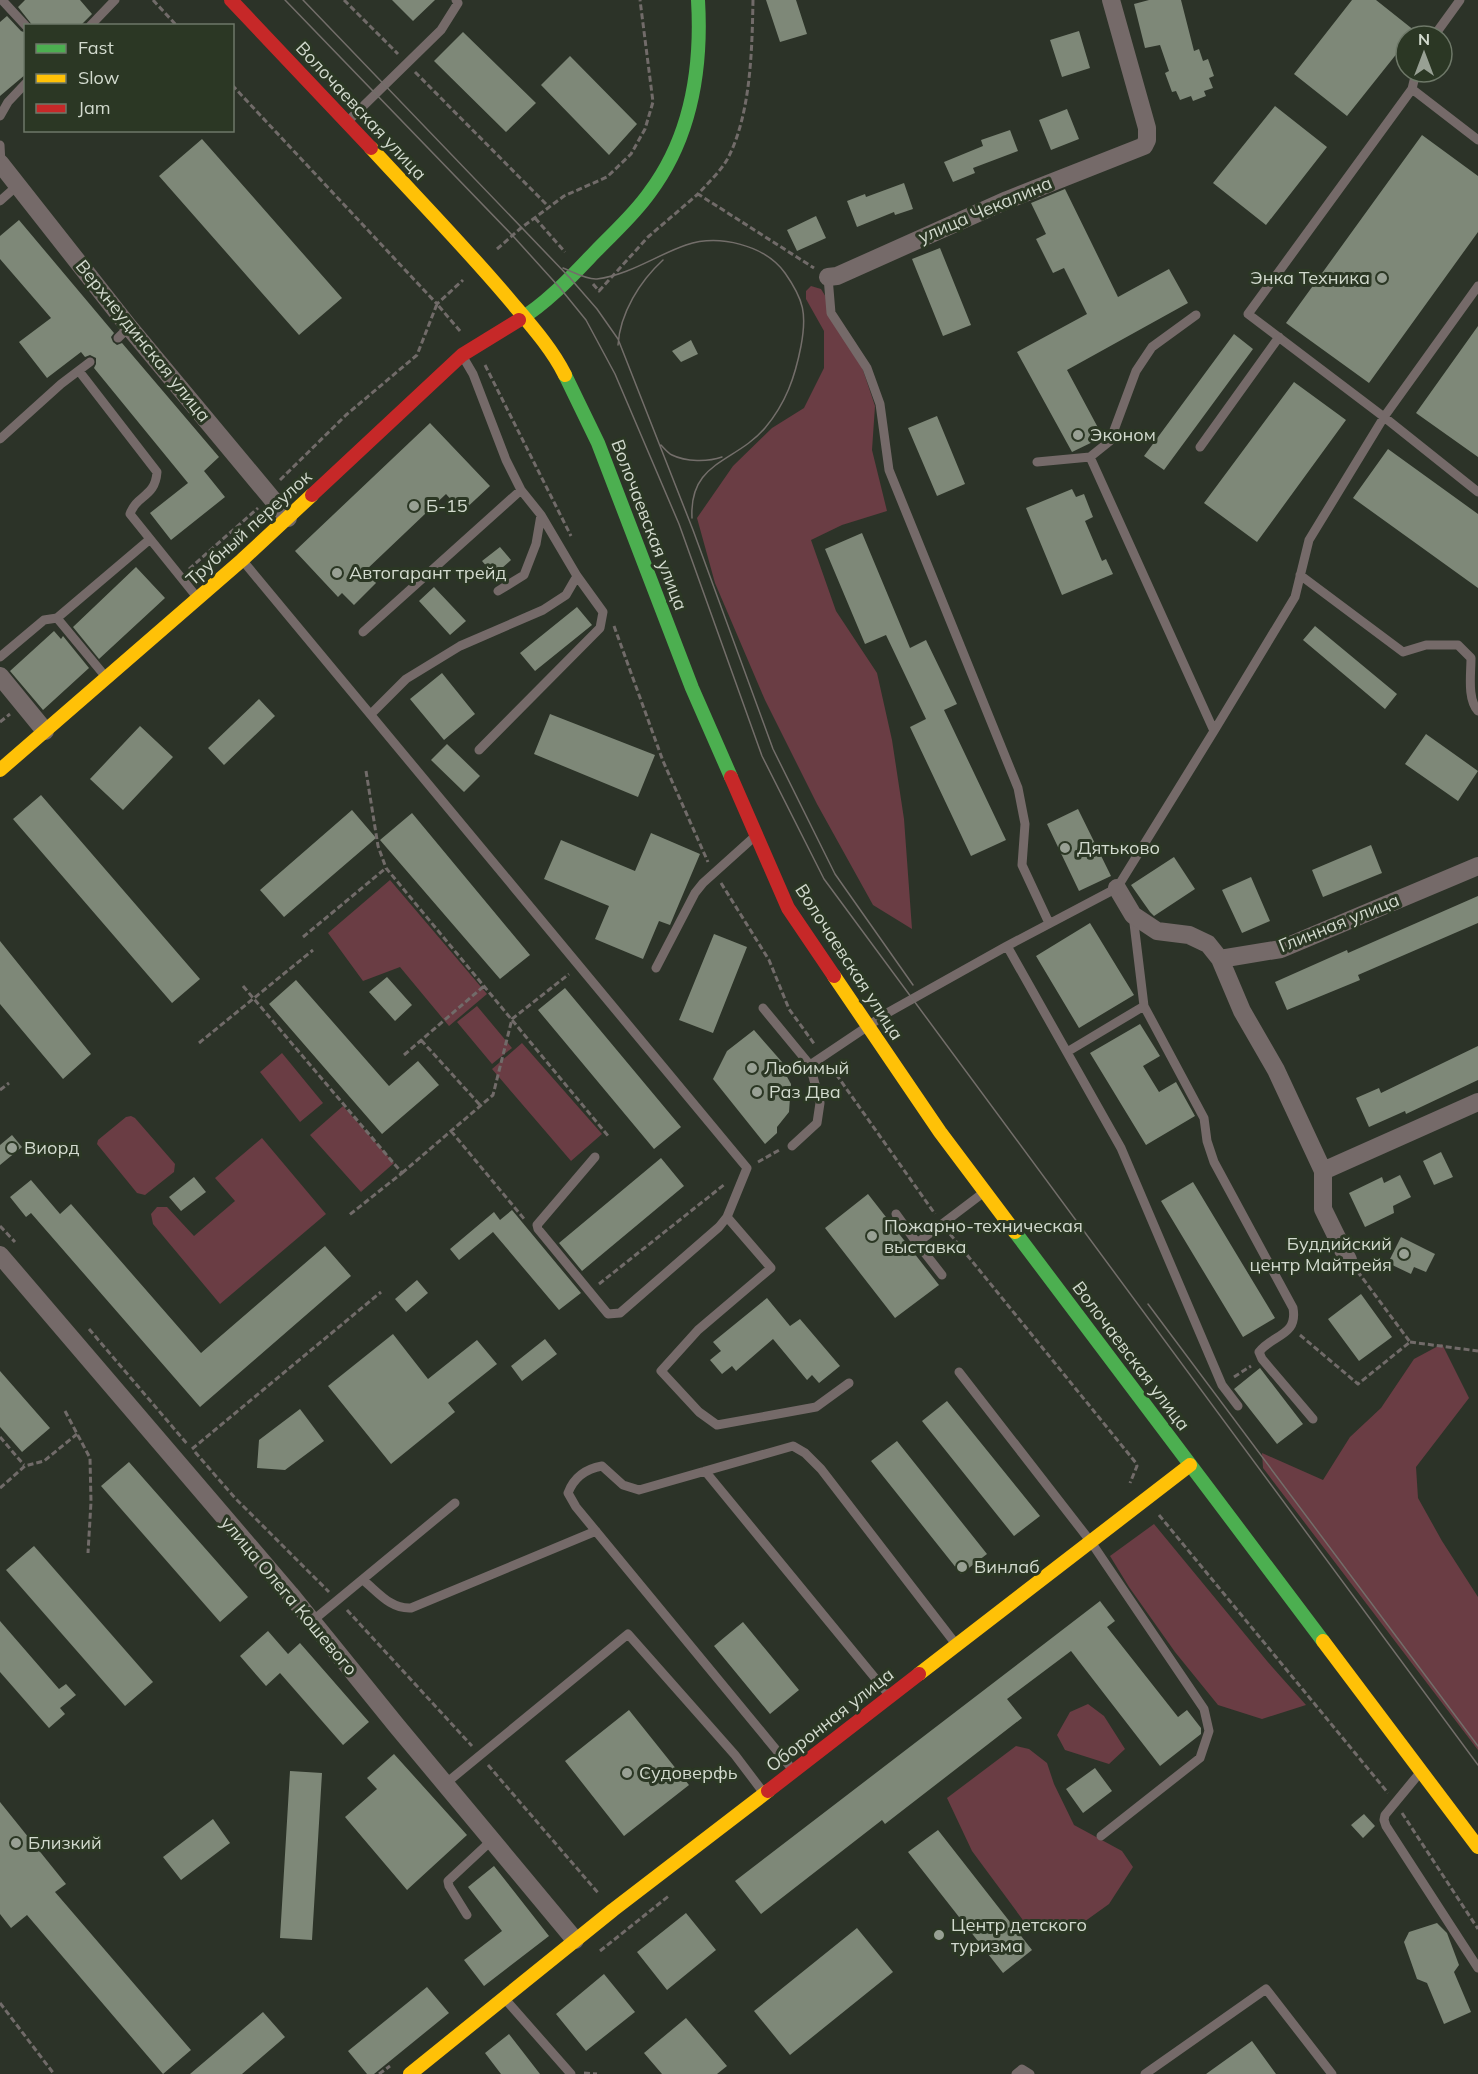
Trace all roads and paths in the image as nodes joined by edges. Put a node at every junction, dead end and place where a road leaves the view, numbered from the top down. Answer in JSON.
{"nodes":[{"id":1,"x":2,"y":0,"type":"edge"},
{"id":2,"x":99,"y":0,"type":"edge"},
{"id":3,"x":115,"y":0,"type":"edge"},
{"id":4,"x":153,"y":0,"type":"edge"},
{"id":5,"x":231,"y":0,"type":"edge"},
{"id":6,"x":345,"y":0,"type":"edge"},
{"id":7,"x":456,"y":0,"type":"edge"},
{"id":8,"x":640,"y":0,"type":"edge"},
{"id":9,"x":698,"y":0,"type":"edge"},
{"id":10,"x":753,"y":0,"type":"edge"},
{"id":11,"x":1111,"y":0,"type":"edge"},
{"id":12,"x":1460,"y":0,"type":"edge"},
{"id":13,"x":107,"y":9,"type":"junction"},
{"id":14,"x":24,"y":24,"type":"edge"},
{"id":15,"x":92,"y":24,"type":"edge"},
{"id":16,"x":175,"y":24,"type":"edge"},
{"id":17,"x":1443,"y":24,"type":"edge"},
{"id":18,"x":407,"y":63,"type":"junction"},
{"id":19,"x":1413,"y":84,"type":"edge"},
{"id":20,"x":24,"y":85,"type":"edge"},
{"id":21,"x":234,"y":87,"type":"edge"},
{"id":22,"x":1412,"y":89,"type":"junction"},
{"id":23,"x":0,"y":116,"type":"edge"},
{"id":24,"x":347,"y":122,"type":"junction"},
{"id":25,"x":1478,"y":140,"type":"edge"},
{"id":26,"x":0,"y":157,"type":"edge"},
{"id":27,"x":18,"y":185,"type":"junction"},
{"id":28,"x":0,"y":201,"type":"edge"},
{"id":29,"x":549,"y":207,"type":"junction"},
{"id":30,"x":479,"y":264,"type":"junction"},
{"id":31,"x":828,"y":277,"type":"junction"},
{"id":32,"x":1478,"y":286,"type":"edge"},
{"id":33,"x":437,"y":304,"type":"junction"},
{"id":34,"x":1197,"y":315,"type":"dead end"},
{"id":35,"x":524,"y":317,"type":"junction"},
{"id":36,"x":1279,"y":337,"type":"junction"},
{"id":37,"x":467,"y":351,"type":"junction"},
{"id":38,"x":90,"y":362,"type":"dead end"},
{"id":39,"x":79,"y":371,"type":"junction"},
{"id":40,"x":1384,"y":417,"type":"junction"},
{"id":41,"x":0,"y":439,"type":"edge"},
{"id":42,"x":1200,"y":447,"type":"dead end"},
{"id":43,"x":1090,"y":457,"type":"junction"},
{"id":44,"x":1037,"y":462,"type":"dead end"},
{"id":45,"x":521,"y":490,"type":"junction"},
{"id":46,"x":1478,"y":492,"type":"edge"},
{"id":47,"x":269,"y":495,"type":"junction"},
{"id":48,"x":541,"y":515,"type":"junction"},
{"id":49,"x":288,"y":518,"type":"junction"},
{"id":50,"x":571,"y":536,"type":"dead end"},
{"id":51,"x":149,"y":540,"type":"junction"},
{"id":52,"x":242,"y":560,"type":"junction"},
{"id":53,"x":1300,"y":575,"type":"junction"},
{"id":54,"x":180,"y":576,"type":"junction"},
{"id":55,"x":576,"y":576,"type":"junction"},
{"id":56,"x":498,"y":591,"type":"dead end"},
{"id":57,"x":198,"y":598,"type":"junction"},
{"id":58,"x":57,"y":618,"type":"junction"},
{"id":59,"x":612,"y":620,"type":"dead end"},
{"id":60,"x":363,"y":632,"type":"dead end"},
{"id":61,"x":0,"y":657,"type":"edge"},
{"id":62,"x":0,"y":676,"type":"edge"},
{"id":63,"x":106,"y":677,"type":"junction"},
{"id":64,"x":1478,"y":711,"type":"edge"},
{"id":65,"x":371,"y":714,"type":"junction"},
{"id":66,"x":45,"y":731,"type":"junction"},
{"id":67,"x":1214,"y":731,"type":"junction"},
{"id":68,"x":479,"y":750,"type":"dead end"},
{"id":69,"x":0,"y":770,"type":"edge"},
{"id":70,"x":366,"y":771,"type":"dead end"},
{"id":71,"x":755,"y":836,"type":"junction"},
{"id":72,"x":1478,"y":866,"type":"edge"},
{"id":73,"x":386,"y":868,"type":"junction"},
{"id":74,"x":715,"y":873,"type":"junction"},
{"id":75,"x":1117,"y":888,"type":"junction"},
{"id":76,"x":1132,"y":915,"type":"junction"},
{"id":77,"x":1049,"y":923,"type":"junction"},
{"id":78,"x":303,"y":937,"type":"dead end"},
{"id":79,"x":1007,"y":946,"type":"junction"},
{"id":80,"x":313,"y":950,"type":"dead end"},
{"id":81,"x":1220,"y":959,"type":"junction"},
{"id":82,"x":579,"y":965,"type":"junction"},
{"id":83,"x":656,"y":968,"type":"dead end"},
{"id":84,"x":243,"y":986,"type":"dead end"},
{"id":85,"x":484,"y":986,"type":"junction"},
{"id":86,"x":253,"y":998,"type":"junction"},
{"id":87,"x":1144,"y":1006,"type":"junction"},
{"id":88,"x":763,"y":1008,"type":"dead end"},
{"id":89,"x":512,"y":1018,"type":"junction"},
{"id":90,"x":867,"y":1025,"type":"junction"},
{"id":91,"x":421,"y":1040,"type":"junction"},
{"id":92,"x":199,"y":1042,"type":"dead end"},
{"id":93,"x":1067,"y":1052,"type":"junction"},
{"id":94,"x":404,"y":1055,"type":"dead end"},
{"id":95,"x":823,"y":1056,"type":"junction"},
{"id":96,"x":810,"y":1065,"type":"junction"},
{"id":97,"x":9,"y":1083,"type":"dead end"},
{"id":98,"x":0,"y":1090,"type":"edge"},
{"id":99,"x":1478,"y":1102,"type":"edge"},
{"id":100,"x":481,"y":1106,"type":"junction"},
{"id":101,"x":452,"y":1131,"type":"junction"},
{"id":102,"x":609,"y":1137,"type":"dead end"},
{"id":103,"x":792,"y":1146,"type":"dead end"},
{"id":104,"x":595,"y":1157,"type":"dead end"},
{"id":105,"x":1323,"y":1171,"type":"junction"},
{"id":106,"x":402,"y":1173,"type":"junction"},
{"id":107,"x":985,"y":1191,"type":"junction"},
{"id":108,"x":715,"y":1192,"type":"dead end"},
{"id":109,"x":896,"y":1214,"type":"dead end"},
{"id":110,"x":348,"y":1216,"type":"dead end"},
{"id":111,"x":727,"y":1217,"type":"junction"},
{"id":112,"x":527,"y":1223,"type":"dead end"},
{"id":113,"x":942,"y":1224,"type":"junction"},
{"id":114,"x":0,"y":1226,"type":"edge"},
{"id":115,"x":15,"y":1243,"type":"dead end"},
{"id":116,"x":917,"y":1243,"type":"junction"},
{"id":117,"x":0,"y":1255,"type":"edge"},
{"id":118,"x":1348,"y":1260,"type":"joint"},
{"id":119,"x":942,"y":1275,"type":"dead end"},
{"id":120,"x":593,"y":1287,"type":"dead end"},
{"id":121,"x":381,"y":1292,"type":"dead end"},
{"id":122,"x":85,"y":1324,"type":"dead end"},
{"id":123,"x":1291,"y":1328,"type":"junction"},
{"id":124,"x":1410,"y":1342,"type":"junction"},
{"id":125,"x":1478,"y":1351,"type":"edge"},
{"id":126,"x":1262,"y":1359,"type":"junction"},
{"id":127,"x":959,"y":1372,"type":"dead end"},
{"id":128,"x":849,"y":1383,"type":"dead end"},
{"id":129,"x":1222,"y":1385,"type":"junction"},
{"id":130,"x":1238,"y":1407,"type":"dead end"},
{"id":131,"x":65,"y":1411,"type":"dead end"},
{"id":132,"x":1313,"y":1419,"type":"dead end"},
{"id":133,"x":77,"y":1434,"type":"junction"},
{"id":134,"x":0,"y":1437,"type":"edge"},
{"id":135,"x":192,"y":1449,"type":"junction"},
{"id":136,"x":1191,"y":1465,"type":"junction"},
{"id":137,"x":25,"y":1466,"type":"junction"},
{"id":138,"x":705,"y":1471,"type":"junction"},
{"id":139,"x":0,"y":1488,"type":"edge"},
{"id":140,"x":1123,"y":1488,"type":"dead end"},
{"id":141,"x":455,"y":1503,"type":"dead end"},
{"id":142,"x":1158,"y":1513,"type":"dead end"},
{"id":143,"x":596,"y":1532,"type":"junction"},
{"id":144,"x":1091,"y":1542,"type":"junction"},
{"id":145,"x":88,"y":1553,"type":"dead end"},
{"id":146,"x":363,"y":1580,"type":"junction"},
{"id":147,"x":338,"y":1601,"type":"junction"},
{"id":148,"x":311,"y":1622,"type":"junction"},
{"id":149,"x":957,"y":1645,"type":"junction"},
{"id":150,"x":890,"y":1697,"type":"junction"},
{"id":151,"x":479,"y":1755,"type":"junction"},
{"id":152,"x":794,"y":1771,"type":"junction"},
{"id":153,"x":1421,"y":1771,"type":"junction"},
{"id":154,"x":445,"y":1784,"type":"junction"},
{"id":155,"x":764,"y":1794,"type":"junction"},
{"id":156,"x":1396,"y":1803,"type":"junction"},
{"id":157,"x":1101,"y":1836,"type":"dead end"},
{"id":158,"x":492,"y":1840,"type":"junction"},
{"id":159,"x":1478,"y":1847,"type":"edge"},
{"id":160,"x":613,"y":1910,"type":"junction"},
{"id":161,"x":467,"y":1915,"type":"dead end"},
{"id":162,"x":1478,"y":1929,"type":"edge"},
{"id":163,"x":575,"y":1940,"type":"junction"},
{"id":164,"x":1478,"y":1968,"type":"edge"},
{"id":165,"x":503,"y":1997,"type":"junction"},
{"id":166,"x":0,"y":2003,"type":"edge"},
{"id":167,"x":398,"y":2059,"type":"dead end"},
{"id":168,"x":54,"y":2074,"type":"edge"},
{"id":169,"x":380,"y":2074,"type":"edge"},
{"id":170,"x":410,"y":2074,"type":"edge"},
{"id":171,"x":569,"y":2074,"type":"edge"},
{"id":172,"x":1016,"y":2074,"type":"edge"},
{"id":173,"x":1030,"y":2074,"type":"edge"},
{"id":174,"x":1145,"y":2074,"type":"edge"},
{"id":175,"x":1332,"y":2074,"type":"edge"}],
"edges":[{"from":1,"to":14,"type":"lane"},
{"from":2,"to":13,"type":"lane"},
{"from":3,"to":13,"type":"lane"},
{"from":4,"to":16,"type":"path"},
{"from":5,"to":24,"type":"main road","name":"Волочаевская улица"},
{"from":6,"to":18,"type":"path"},
{"from":7,"to":18,"type":"lane"},
{"from":8,"to":29,"type":"path"},
{"from":9,"to":35,"type":"main road","name":"Трубный переулок"},
{"from":10,"to":31,"type":"path"},
{"from":11,"to":31,"type":"street","name":"улица Чекалина"},
{"from":12,"to":17,"type":"lane"},
{"from":13,"to":15,"type":"lane"},
{"from":18,"to":24,"type":"lane"},
{"from":18,"to":29,"type":"path"},
{"from":19,"to":22,"type":"lane"},
{"from":20,"to":23,"type":"lane"},
{"from":21,"to":33,"type":"path"},
{"from":22,"to":25,"type":"lane"},
{"from":22,"to":36,"type":"lane"},
{"from":24,"to":30,"type":"main road","name":"Волочаевская улица"},
{"from":26,"to":27,"type":"street","name":"Верхнеудинская улица"},
{"from":27,"to":28,"type":"lane"},
{"from":27,"to":47,"type":"street","name":"Верхнеудинская улица"},
{"from":29,"to":30,"type":"path"},
{"from":30,"to":33,"type":"path"},
{"from":30,"to":35,"type":"main road","name":"Волочаевская улица"},
{"from":31,"to":77,"type":"lane"},
{"from":32,"to":40,"type":"lane"},
{"from":33,"to":37,"type":"path"},
{"from":33,"to":47,"type":"path"},
{"from":34,"to":43,"type":"lane"},
{"from":35,"to":37,"type":"main road","name":"Трубный переулок"},
{"from":35,"to":71,"type":"main road","name":"Волочаевская улица"},
{"from":36,"to":40,"type":"lane"},
{"from":36,"to":42,"type":"lane"},
{"from":37,"to":45,"type":"lane"},
{"from":37,"to":49,"type":"main road","name":"Трубный переулок"},
{"from":37,"to":50,"type":"path"},
{"from":38,"to":39,"type":"lane"},
{"from":39,"to":41,"type":"lane"},
{"from":39,"to":51,"type":"lane"},
{"from":40,"to":46,"type":"lane"},
{"from":40,"to":53,"type":"lane"},
{"from":43,"to":44,"type":"lane"},
{"from":43,"to":67,"type":"lane"},
{"from":45,"to":48,"type":"lane"},
{"from":45,"to":60,"type":"lane"},
{"from":47,"to":49,"type":"street","name":"Верхнеудинская улица"},
{"from":47,"to":54,"type":"path"},
{"from":48,"to":55,"type":"lane"},
{"from":48,"to":56,"type":"lane"},
{"from":49,"to":52,"type":"main road","name":"Трубный переулок"},
{"from":51,"to":54,"type":"lane"},
{"from":51,"to":58,"type":"lane"},
{"from":52,"to":57,"type":"main road","name":"Трубный переулок"},
{"from":52,"to":65,"type":"lane"},
{"from":53,"to":64,"type":"lane"},
{"from":53,"to":67,"type":"lane"},
{"from":54,"to":57,"type":"lane"},
{"from":55,"to":65,"type":"lane"},
{"from":55,"to":68,"type":"lane"},
{"from":57,"to":63,"type":"main road","name":"Трубный переулок"},
{"from":58,"to":61,"type":"lane"},
{"from":58,"to":63,"type":"lane"},
{"from":59,"to":74,"type":"path"},
{"from":62,"to":66,"type":"street"},
{"from":63,"to":66,"type":"main road","name":"Трубный переулок"},
{"from":65,"to":82,"type":"lane"},
{"from":66,"to":69,"type":"main road","name":"Трубный переулок"},
{"from":67,"to":75,"type":"lane"},
{"from":70,"to":73,"type":"path"},
{"from":71,"to":74,"type":"lane"},
{"from":71,"to":90,"type":"main road","name":"Волочаевская улица"},
{"from":72,"to":81,"type":"street","name":"Глинная улица"},
{"from":73,"to":78,"type":"path"},
{"from":73,"to":85,"type":"path"},
{"from":74,"to":83,"type":"lane"},
{"from":74,"to":95,"type":"path"},
{"from":75,"to":76,"type":"street"},
{"from":75,"to":77,"type":"lane"},
{"from":76,"to":81,"type":"street"},
{"from":76,"to":87,"type":"lane"},
{"from":77,"to":79,"type":"lane"},
{"from":79,"to":90,"type":"lane"},
{"from":79,"to":93,"type":"lane"},
{"from":80,"to":86,"type":"path"},
{"from":81,"to":105,"type":"street"},
{"from":82,"to":89,"type":"path"},
{"from":82,"to":111,"type":"lane"},
{"from":84,"to":86,"type":"path"},
{"from":85,"to":89,"type":"path"},
{"from":85,"to":91,"type":"path"},
{"from":86,"to":92,"type":"path"},
{"from":86,"to":106,"type":"path"},
{"from":87,"to":93,"type":"lane"},
{"from":87,"to":123,"type":"lane"},
{"from":88,"to":96,"type":"lane"},
{"from":89,"to":100,"type":"path"},
{"from":89,"to":102,"type":"path"},
{"from":90,"to":95,"type":"lane"},
{"from":90,"to":107,"type":"main road","name":"Волочаевская улица"},
{"from":91,"to":94,"type":"path"},
{"from":91,"to":100,"type":"path"},
{"from":93,"to":129,"type":"lane"},
{"from":95,"to":96,"type":"lane"},
{"from":95,"to":113,"type":"path"},
{"from":96,"to":103,"type":"lane"},
{"from":97,"to":98,"type":"path"},
{"from":99,"to":105,"type":"street"},
{"from":100,"to":101,"type":"path"},
{"from":101,"to":106,"type":"path"},
{"from":101,"to":112,"type":"path"},
{"from":104,"to":111,"type":"lane"},
{"from":105,"to":118,"type":"street"},
{"from":106,"to":110,"type":"path"},
{"from":107,"to":113,"type":"lane"},
{"from":107,"to":136,"type":"main road","name":"Волочаевская улица"},
{"from":108,"to":120,"type":"path"},
{"from":109,"to":116,"type":"lane"},
{"from":111,"to":128,"type":"lane"},
{"from":113,"to":116,"type":"lane"},
{"from":113,"to":140,"type":"path"},
{"from":114,"to":115,"type":"path"},
{"from":116,"to":119,"type":"lane"},
{"from":117,"to":148,"type":"street","name":"улица Олега Кошевого"},
{"from":118,"to":124,"type":"path"},
{"from":121,"to":135,"type":"path"},
{"from":122,"to":135,"type":"path"},
{"from":123,"to":124,"type":"path"},
{"from":123,"to":126,"type":"lane"},
{"from":124,"to":125,"type":"path"},
{"from":126,"to":129,"type":"path"},
{"from":126,"to":132,"type":"lane"},
{"from":127,"to":144,"type":"lane"},
{"from":129,"to":130,"type":"lane"},
{"from":131,"to":133,"type":"path"},
{"from":133,"to":137,"type":"path"},
{"from":133,"to":145,"type":"path"},
{"from":134,"to":137,"type":"path"},
{"from":135,"to":147,"type":"path"},
{"from":136,"to":144,"type":"main road","name":"Оборонная улица"},
{"from":136,"to":153,"type":"main road","name":"Волочаевская улица"},
{"from":137,"to":139,"type":"path"},
{"from":138,"to":143,"type":"lane"},
{"from":138,"to":149,"type":"lane"},
{"from":138,"to":150,"type":"lane"},
{"from":141,"to":146,"type":"lane"},
{"from":142,"to":156,"type":"path"},
{"from":143,"to":146,"type":"lane"},
{"from":143,"to":152,"type":"lane"},
{"from":144,"to":149,"type":"main road","name":"Оборонная улица"},
{"from":144,"to":157,"type":"lane"},
{"from":146,"to":147,"type":"lane"},
{"from":147,"to":148,"type":"lane"},
{"from":147,"to":151,"type":"path"},
{"from":148,"to":154,"type":"street","name":"улица Олега Кошевого"},
{"from":149,"to":150,"type":"main road","name":"Оборонная улица"},
{"from":150,"to":152,"type":"main road","name":"Оборонная улица"},
{"from":151,"to":154,"type":"lane"},
{"from":151,"to":155,"type":"lane"},
{"from":151,"to":160,"type":"path"},
{"from":152,"to":155,"type":"main road","name":"Оборонная улица"},
{"from":153,"to":156,"type":"lane"},
{"from":153,"to":159,"type":"main road","name":"Волочаевская улица"},
{"from":154,"to":158,"type":"street","name":"улица Олега Кошевого"},
{"from":155,"to":160,"type":"main road","name":"Оборонная улица"},
{"from":156,"to":162,"type":"path"},
{"from":156,"to":164,"type":"lane"},
{"from":158,"to":161,"type":"lane"},
{"from":158,"to":163,"type":"street","name":"улица Олега Кошевого"},
{"from":160,"to":163,"type":"main road","name":"Оборонная улица"},
{"from":163,"to":165,"type":"main road","name":"Оборонная улица"},
{"from":165,"to":170,"type":"main road","name":"Оборонная улица"},
{"from":165,"to":171,"type":"lane"},
{"from":166,"to":168,"type":"path"},
{"from":167,"to":169,"type":"path"},
{"from":172,"to":173,"type":"lane"},
{"from":174,"to":175,"type":"lane"}]}
